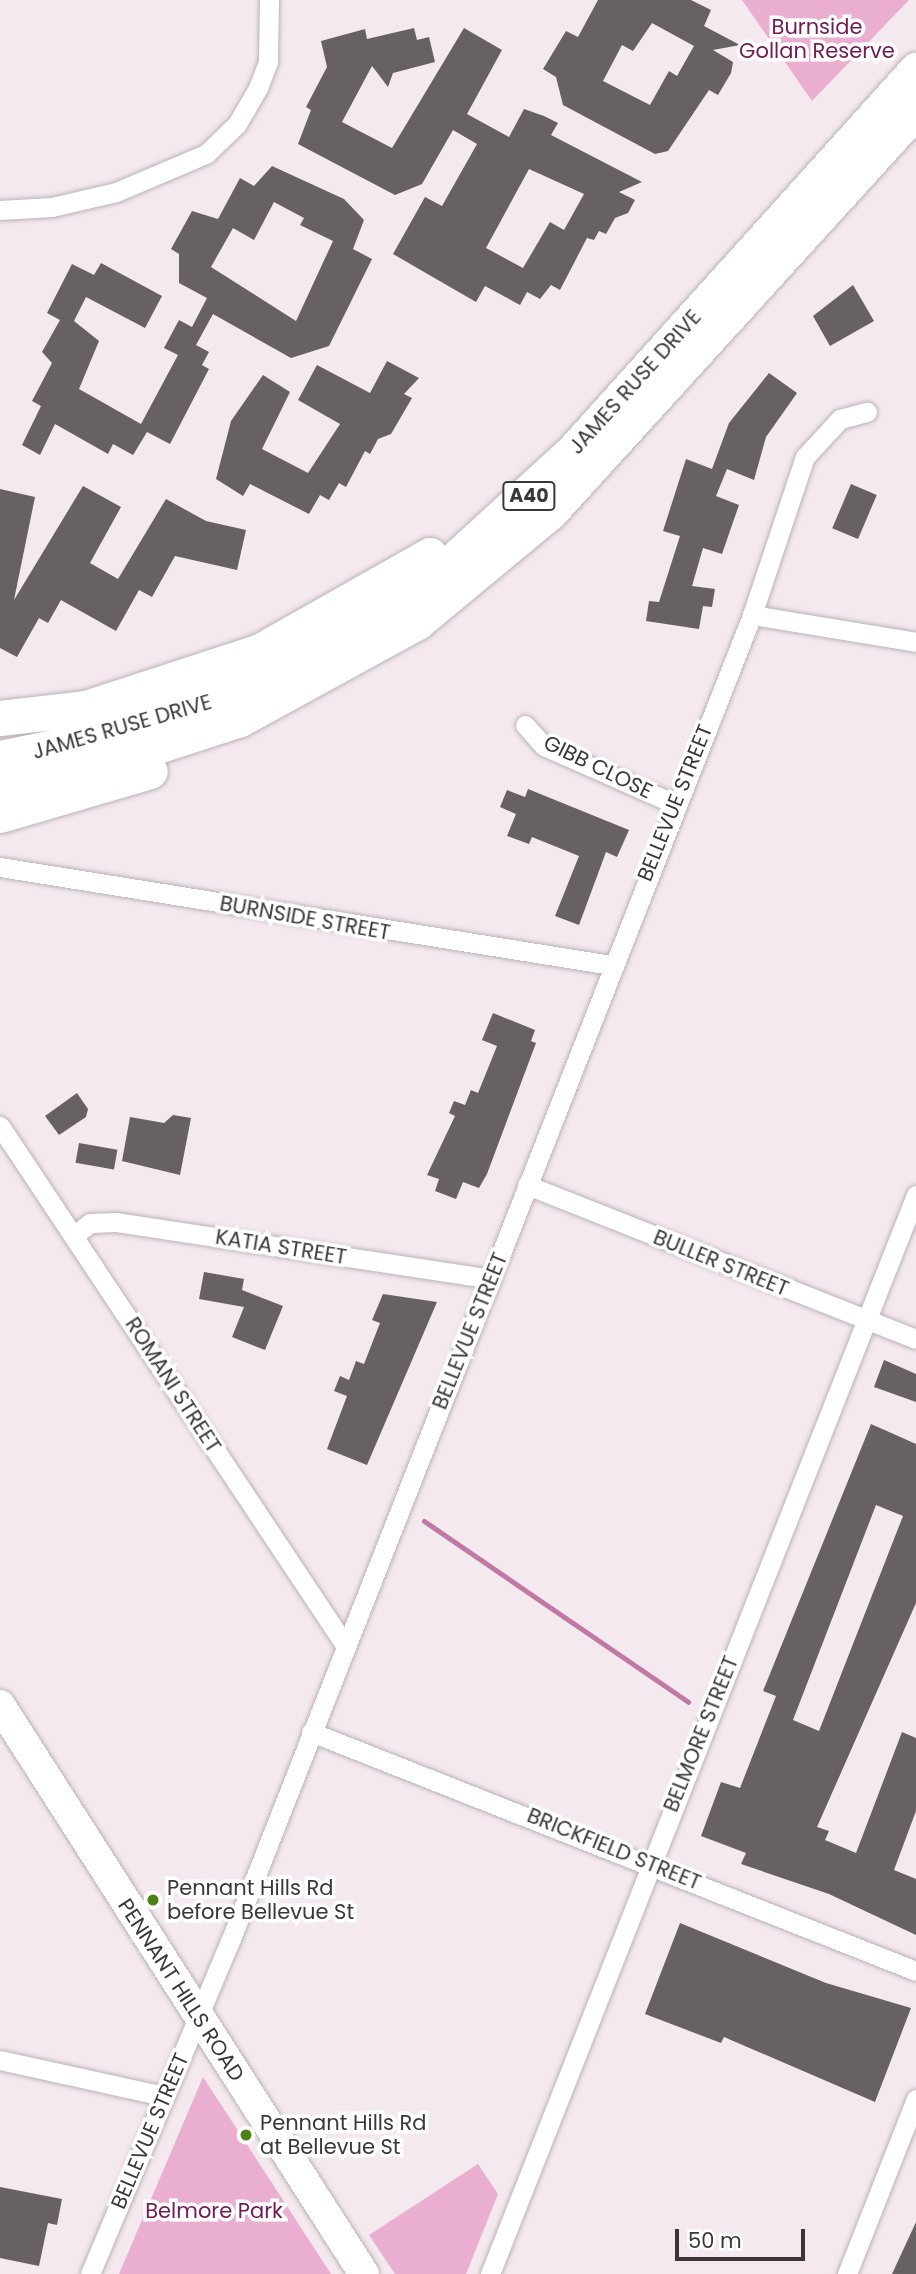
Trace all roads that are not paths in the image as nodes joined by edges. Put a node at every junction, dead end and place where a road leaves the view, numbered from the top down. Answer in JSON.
{"nodes":[{"id":1,"x":269,"y":0,"type":"edge"},
{"id":2,"x":916,"y":70,"type":"edge"},
{"id":3,"x":916,"y":110,"type":"edge"},
{"id":4,"x":0,"y":209,"type":"edge"},
{"id":5,"x":867,"y":412,"type":"dead end"},
{"id":6,"x":573,"y":451,"type":"junction"},
{"id":7,"x":752,"y":615,"type":"junction"},
{"id":8,"x":417,"y":622,"type":"junction"},
{"id":9,"x":916,"y":642,"type":"edge"},
{"id":10,"x":0,"y":718,"type":"edge"},
{"id":11,"x":525,"y":725,"type":"dead end"},
{"id":12,"x":0,"y":758,"type":"edge"},
{"id":13,"x":0,"y":782,"type":"edge"},
{"id":14,"x":675,"y":804,"type":"junction"},
{"id":15,"x":0,"y":815,"type":"edge"},
{"id":16,"x":0,"y":867,"type":"edge"},
{"id":17,"x":611,"y":965,"type":"junction"},
{"id":18,"x":0,"y":1126,"type":"edge"},
{"id":19,"x":527,"y":1185,"type":"junction"},
{"id":20,"x":916,"y":1195,"type":"edge"},
{"id":21,"x":75,"y":1235,"type":"junction"},
{"id":22,"x":491,"y":1279,"type":"junction"},
{"id":23,"x":866,"y":1321,"type":"junction"},
{"id":24,"x":916,"y":1339,"type":"edge"},
{"id":25,"x":345,"y":1645,"type":"junction"},
{"id":26,"x":0,"y":1705,"type":"edge"},
{"id":27,"x":311,"y":1732,"type":"junction"},
{"id":28,"x":649,"y":1863,"type":"junction"},
{"id":29,"x":916,"y":1971,"type":"edge"},
{"id":30,"x":198,"y":2018,"type":"junction"},
{"id":31,"x":0,"y":2060,"type":"edge"},
{"id":32,"x":164,"y":2095,"type":"junction"},
{"id":33,"x":916,"y":2099,"type":"edge"},
{"id":34,"x":90,"y":2274,"type":"edge"},
{"id":35,"x":364,"y":2274,"type":"edge"},
{"id":36,"x":490,"y":2274,"type":"edge"},
{"id":37,"x":847,"y":2274,"type":"edge"}],
"edges":[{"from":1,"to":4,"type":"street"},
{"from":2,"to":6,"type":"highway","name":"JAMES RUSE DRIVE","number":"A40"},
{"from":3,"to":8,"type":"highway","name":"JAMES RUSE DRIVE","number":"A40"},
{"from":5,"to":7,"type":"street","name":"BELLEVUE STREET"},
{"from":6,"to":10,"type":"highway"},
{"from":6,"to":12,"type":"highway","name":"JAMES RUSE DRIVE","number":"A40"},
{"from":7,"to":9,"type":"street"},
{"from":7,"to":14,"type":"street","name":"BELLEVUE STREET"},
{"from":8,"to":13,"type":"highway","name":"JAMES RUSE DRIVE","number":"A40"},
{"from":8,"to":15,"type":"highway"},
{"from":11,"to":14,"type":"street","name":"GIBB CLOSE"},
{"from":14,"to":17,"type":"street","name":"BELLEVUE STREET"},
{"from":16,"to":17,"type":"street","name":"BURNSIDE STREET"},
{"from":17,"to":19,"type":"street","name":"BELLEVUE STREET"},
{"from":18,"to":21,"type":"street","name":"ROMANI STREET"},
{"from":19,"to":22,"type":"street","name":"BELLEVUE STREET"},
{"from":19,"to":23,"type":"street","name":"BULLER STREET"},
{"from":20,"to":23,"type":"street","name":"BELMORE STREET"},
{"from":21,"to":22,"type":"street","name":"KATIA STREET"},
{"from":21,"to":25,"type":"street","name":"ROMANI STREET"},
{"from":22,"to":25,"type":"street","name":"BELLEVUE STREET"},
{"from":23,"to":24,"type":"street","name":"BULLER STREET"},
{"from":23,"to":28,"type":"street","name":"BELMORE STREET"},
{"from":25,"to":27,"type":"street","name":"BELLEVUE STREET"},
{"from":26,"to":30,"type":"main road","name":"PENNANT HILLS ROAD"},
{"from":27,"to":28,"type":"street","name":"BRICKFIELD STREET"},
{"from":27,"to":30,"type":"street","name":"BELLEVUE STREET"},
{"from":28,"to":29,"type":"street","name":"BRICKFIELD STREET"},
{"from":28,"to":36,"type":"street","name":"BELMORE STREET"},
{"from":30,"to":32,"type":"street","name":"BELLEVUE STREET"},
{"from":30,"to":35,"type":"main road","name":"PENNANT HILLS ROAD"},
{"from":31,"to":32,"type":"street"},
{"from":32,"to":34,"type":"street","name":"BELLEVUE STREET"},
{"from":33,"to":37,"type":"street"}]}
